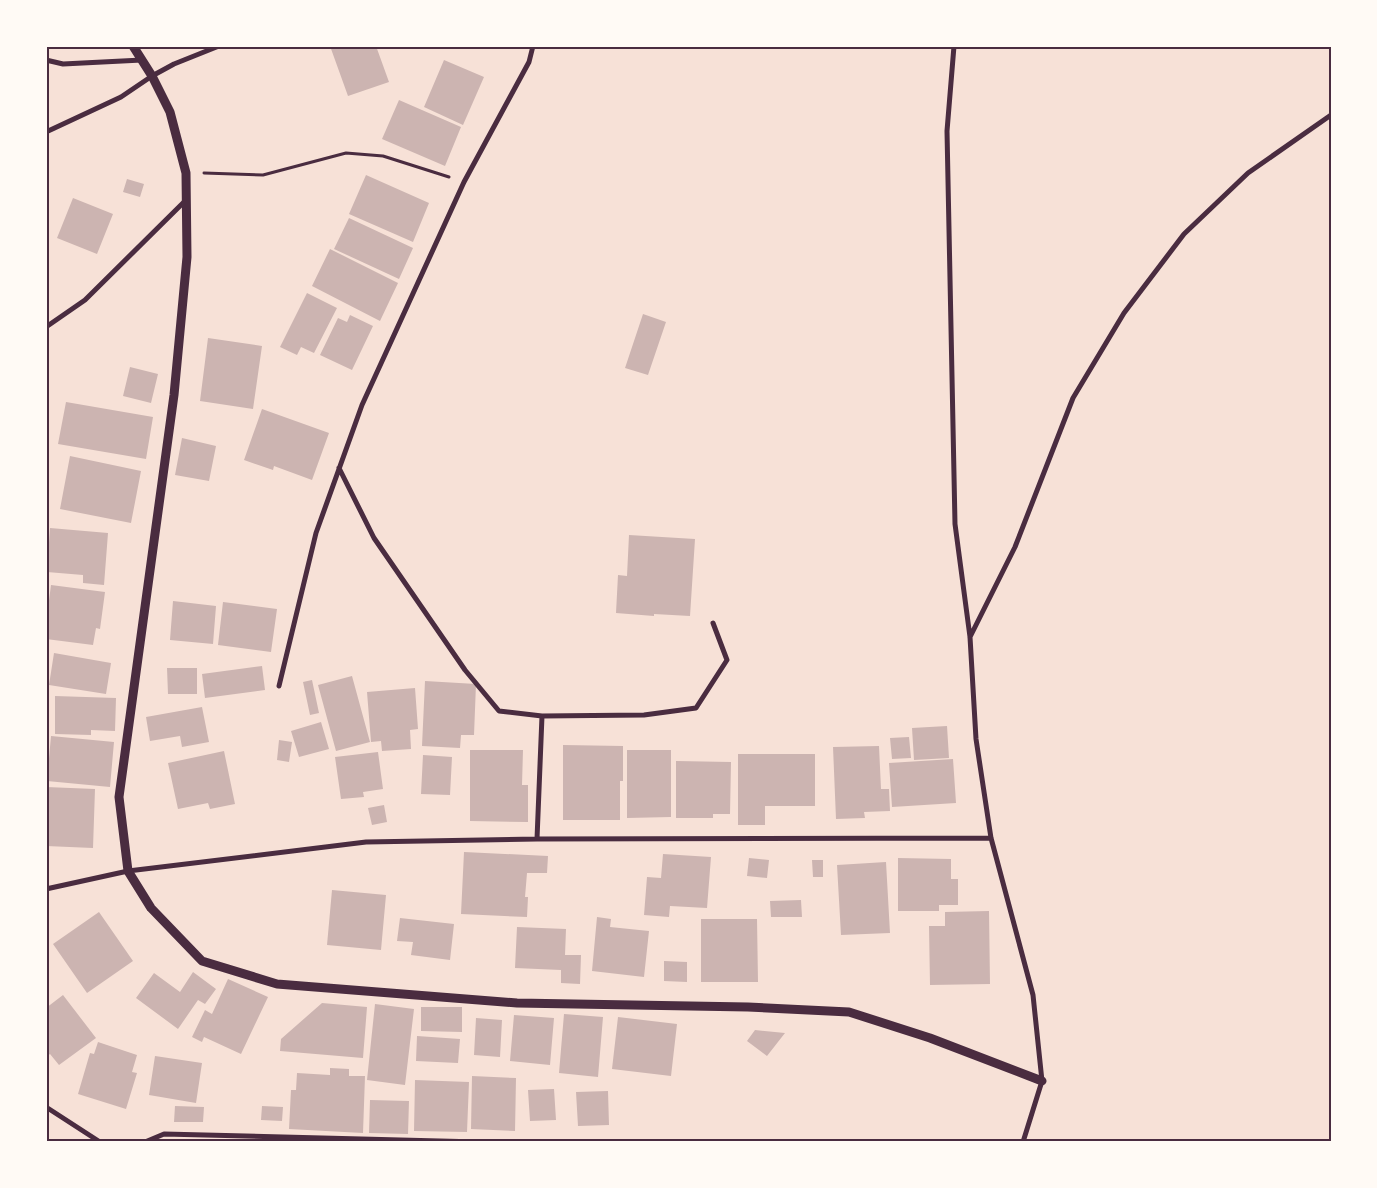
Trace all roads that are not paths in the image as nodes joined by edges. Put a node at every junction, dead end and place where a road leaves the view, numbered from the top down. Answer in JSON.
{"nodes":[{"id":1,"x":133,"y":46,"type":"edge"},
{"id":2,"x":219,"y":46,"type":"edge"},
{"id":3,"x":533,"y":46,"type":"edge"},
{"id":4,"x":954,"y":46,"type":"edge"},
{"id":5,"x":46,"y":60,"type":"edge"},
{"id":6,"x":142,"y":60,"type":"junction"},
{"id":7,"x":152,"y":76,"type":"junction"},
{"id":8,"x":1331,"y":115,"type":"edge"},
{"id":9,"x":46,"y":132,"type":"edge"},
{"id":10,"x":186,"y":200,"type":"junction"},
{"id":11,"x":46,"y":328,"type":"edge"},
{"id":12,"x":339,"y":468,"type":"junction"},
{"id":13,"x":713,"y":623,"type":"dead end"},
{"id":14,"x":970,"y":637,"type":"junction"},
{"id":15,"x":279,"y":686,"type":"dead end"},
{"id":16,"x":542,"y":716,"type":"junction"},
{"id":17,"x":991,"y":838,"type":"junction"},
{"id":18,"x":538,"y":839,"type":"junction"},
{"id":19,"x":128,"y":871,"type":"junction"},
{"id":20,"x":46,"y":888,"type":"edge"},
{"id":21,"x":1042,"y":1082,"type":"junction"},
{"id":22,"x":46,"y":1107,"type":"edge"},
{"id":23,"x":100,"y":1142,"type":"edge"},
{"id":24,"x":146,"y":1142,"type":"edge"},
{"id":25,"x":479,"y":1142,"type":"edge"},
{"id":26,"x":1023,"y":1142,"type":"edge"}],
"edges":[{"from":1,"to":6,"type":"street"},
{"from":2,"to":7,"type":"street"},
{"from":3,"to":12,"type":"street"},
{"from":4,"to":14,"type":"street"},
{"from":5,"to":6,"type":"street"},
{"from":6,"to":7,"type":"street"},
{"from":7,"to":9,"type":"street"},
{"from":7,"to":10,"type":"street"},
{"from":8,"to":14,"type":"street"},
{"from":10,"to":11,"type":"street"},
{"from":10,"to":19,"type":"street"},
{"from":12,"to":15,"type":"street"},
{"from":12,"to":16,"type":"street"},
{"from":13,"to":16,"type":"street"},
{"from":14,"to":17,"type":"street"},
{"from":16,"to":18,"type":"street"},
{"from":17,"to":18,"type":"street"},
{"from":17,"to":21,"type":"street"},
{"from":18,"to":19,"type":"street"},
{"from":19,"to":20,"type":"street"},
{"from":19,"to":21,"type":"street"},
{"from":21,"to":26,"type":"street"},
{"from":22,"to":23,"type":"street"},
{"from":24,"to":25,"type":"street"}]}
